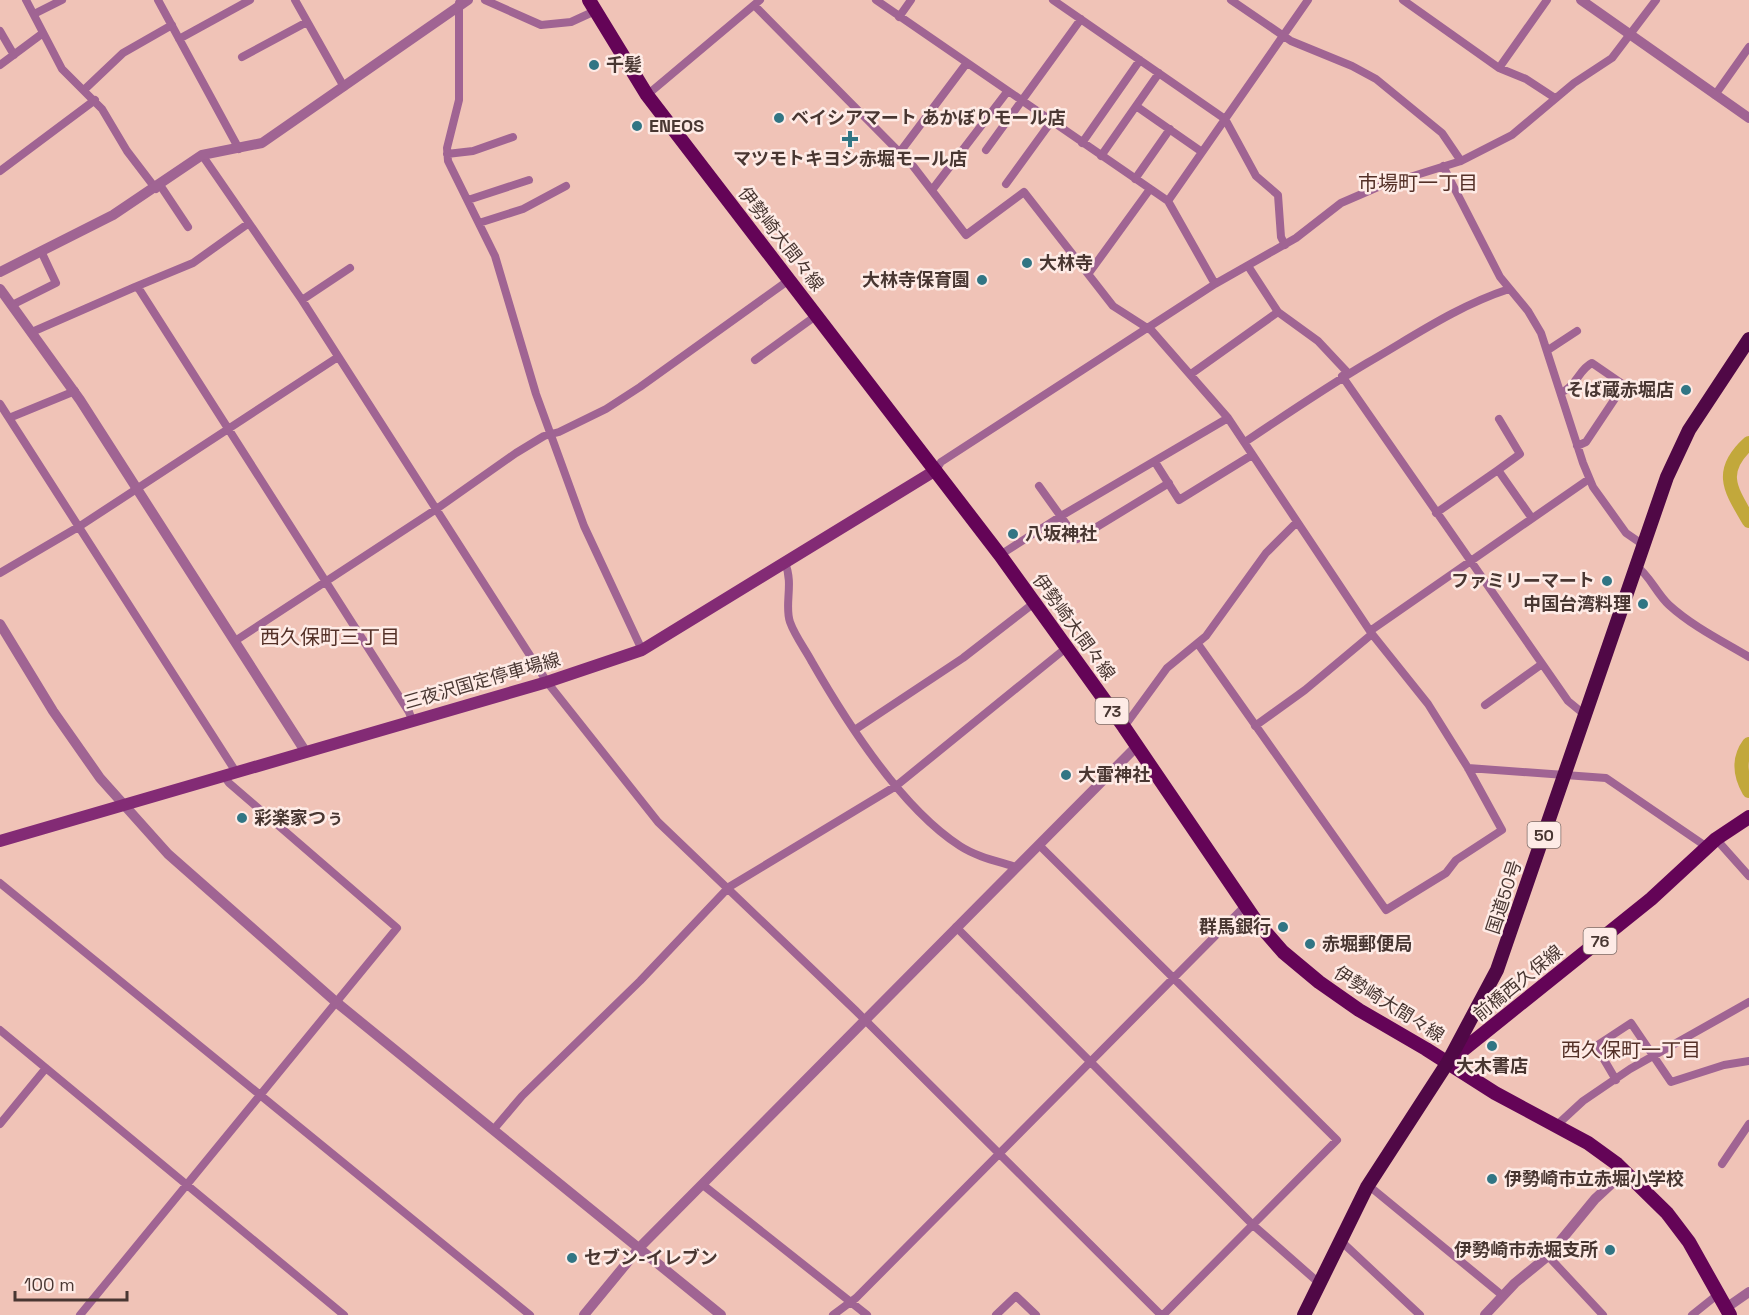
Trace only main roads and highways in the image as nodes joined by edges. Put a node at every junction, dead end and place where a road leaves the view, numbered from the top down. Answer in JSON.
{"nodes":[{"id":1,"x":592,"y":5,"type":"edge"},
{"id":2,"x":1749,"y":339,"type":"edge"},
{"id":3,"x":936,"y":470,"type":"junction"},
{"id":4,"x":1749,"y":817,"type":"edge"},
{"id":5,"x":0,"y":841,"type":"edge"},
{"id":6,"x":1448,"y":1062,"type":"junction"},
{"id":7,"x":1728,"y":1312,"type":"edge"},
{"id":8,"x":1304,"y":1315,"type":"edge"}],
"edges":[{"from":1,"to":3,"type":"main road","name":"伊勢崎大間々線","number":"73"},
{"from":2,"to":6,"type":"highway","name":"国道50号","number":"50"},
{"from":3,"to":5,"type":"main road","name":"三夜沢国定停車場線"},
{"from":3,"to":6,"type":"main road","name":"伊勢崎大間々線","number":"73"},
{"from":4,"to":6,"type":"main road","name":"前橋西久保線","number":"76"},
{"from":6,"to":7,"type":"main road","name":"伊勢崎大間々線","number":"73"},
{"from":6,"to":8,"type":"highway","name":"国道50号","number":"50"}]}
